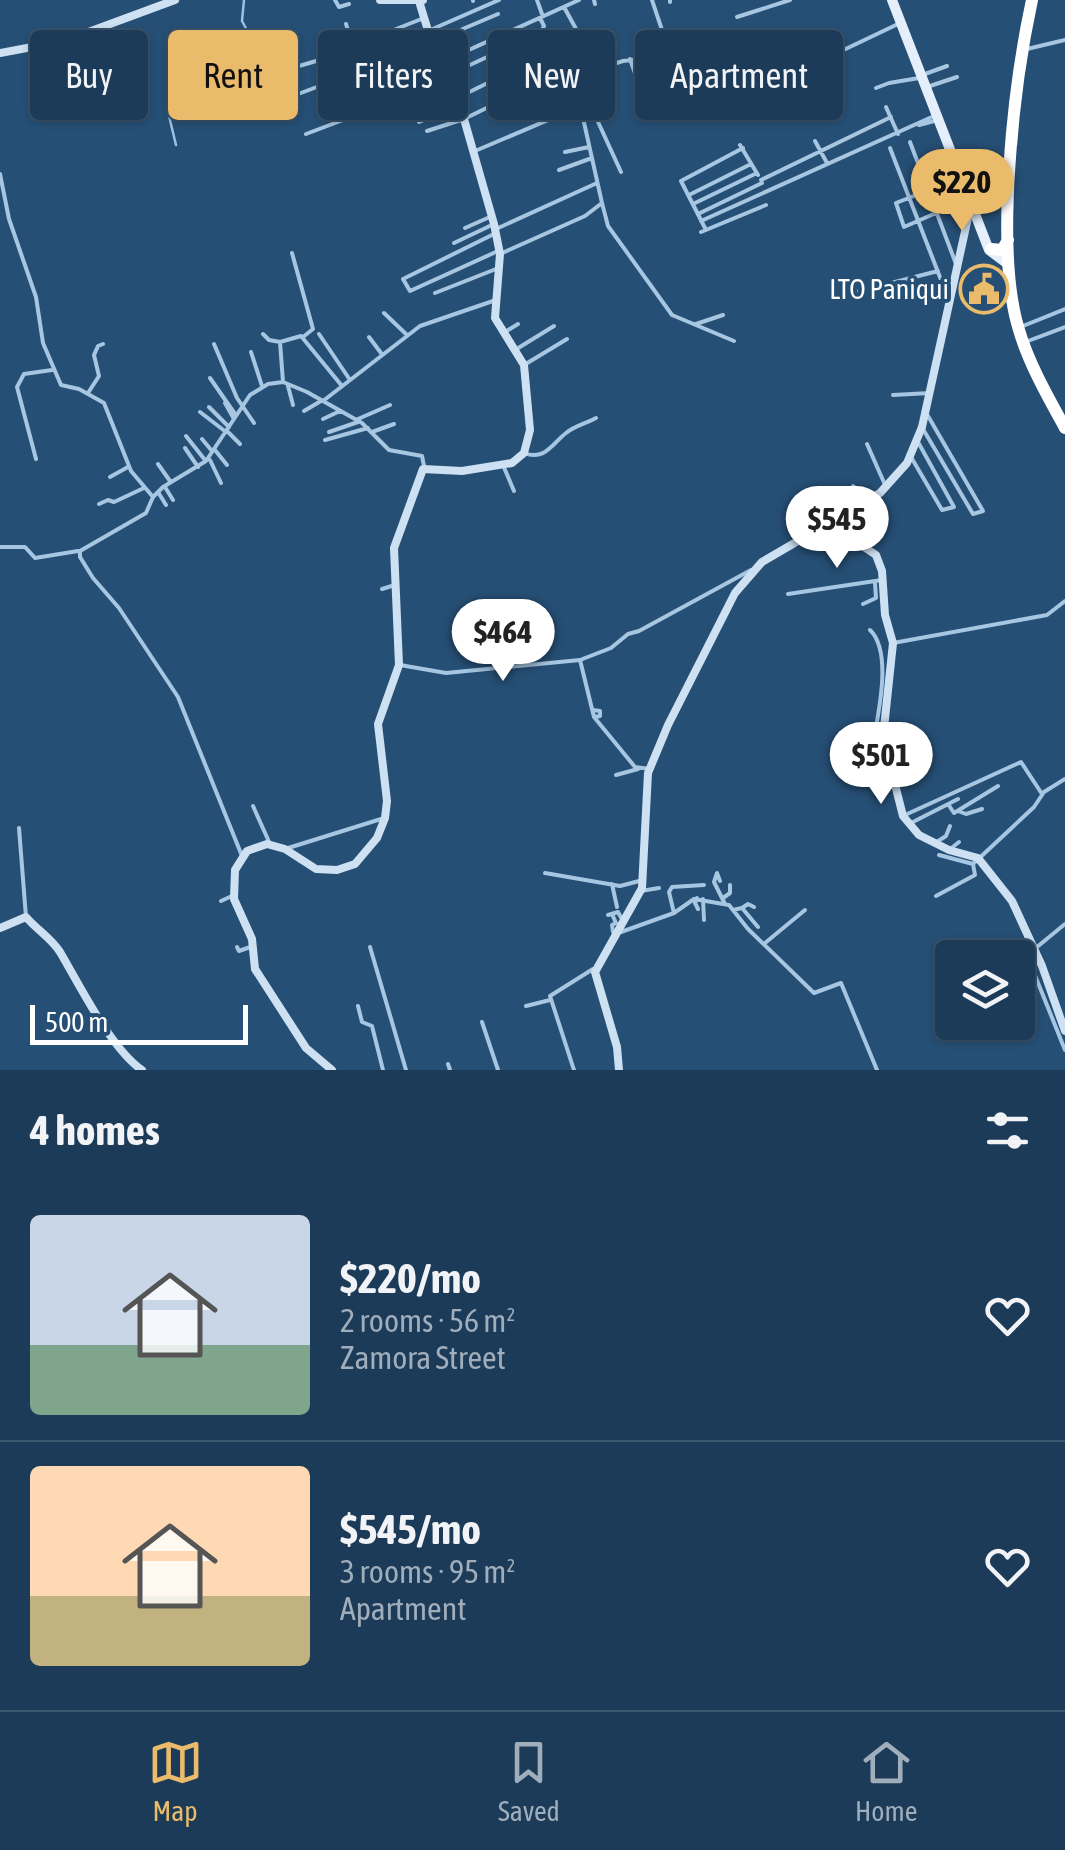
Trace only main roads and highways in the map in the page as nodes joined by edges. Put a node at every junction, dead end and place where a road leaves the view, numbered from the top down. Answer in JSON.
{"nodes":[{"id":1,"x":892,"y":0,"type":"edge"},
{"id":2,"x":1032,"y":0,"type":"edge"},
{"id":3,"x":1009,"y":232,"type":"junction"},
{"id":4,"x":990,"y":249,"type":"junction"},
{"id":5,"x":1009,"y":262,"type":"junction"},
{"id":6,"x":1061,"y":411,"type":"edge"},
{"id":7,"x":1065,"y":428,"type":"edge"}],
"edges":[{"from":1,"to":4,"type":"main road"},
{"from":2,"to":3,"type":"highway"},
{"from":3,"to":4,"type":"highway"},
{"from":3,"to":5,"type":"highway"},
{"from":4,"to":5,"type":"main road"},
{"from":5,"to":6,"type":"highway"},
{"from":6,"to":7,"type":"highway"}]}
